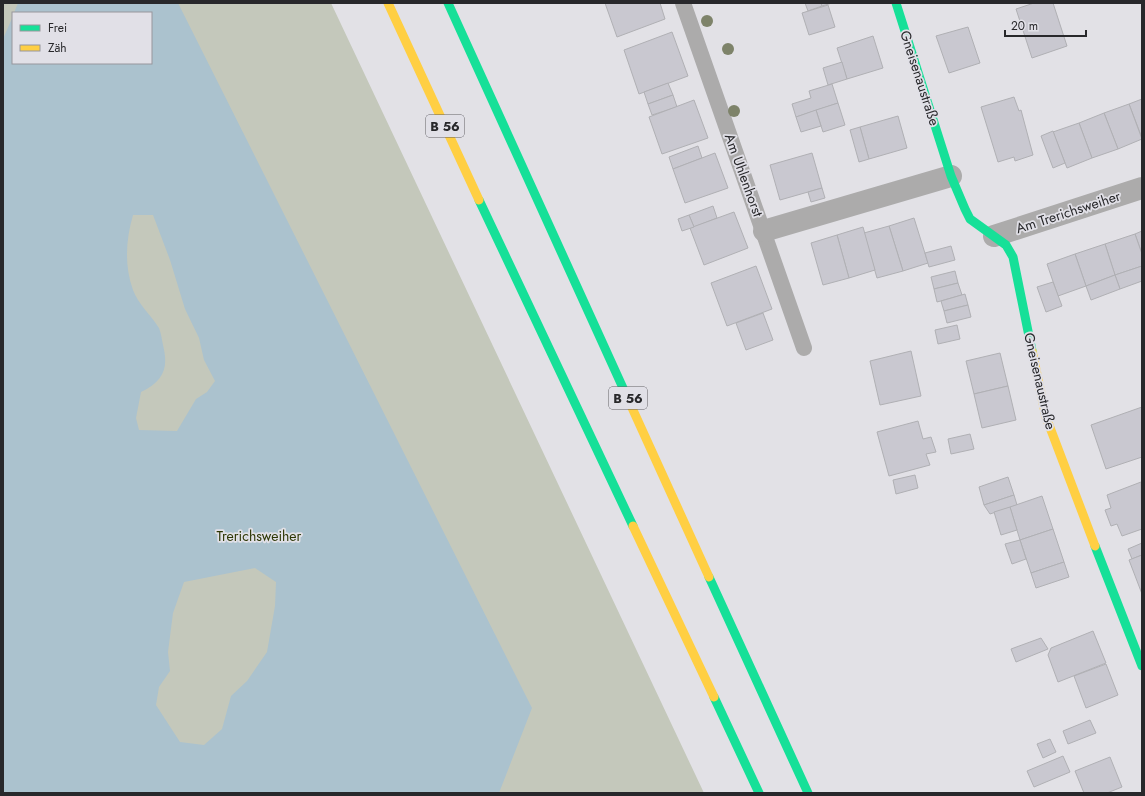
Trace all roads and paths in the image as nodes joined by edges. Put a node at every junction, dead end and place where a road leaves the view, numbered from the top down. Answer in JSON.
{"nodes":[{"id":1,"x":388,"y":3,"type":"edge"},
{"id":2,"x":448,"y":3,"type":"edge"},
{"id":3,"x":683,"y":3,"type":"edge"},
{"id":4,"x":896,"y":3,"type":"edge"},
{"id":5,"x":951,"y":176,"type":"junction"},
{"id":6,"x":1142,"y":188,"type":"edge"},
{"id":7,"x":764,"y":231,"type":"junction"},
{"id":8,"x":994,"y":236,"type":"junction"},
{"id":9,"x":804,"y":348,"type":"dead end"},
{"id":10,"x":1142,"y":666,"type":"edge"},
{"id":11,"x":759,"y":793,"type":"edge"},
{"id":12,"x":808,"y":793,"type":"edge"}],
"edges":[{"from":1,"to":11,"type":"main road","number":"B 56"},
{"from":2,"to":12,"type":"main road","number":"B 56"},
{"from":3,"to":7,"type":"lane","name":"Am Uhlenhorst"},
{"from":4,"to":5,"type":"main road","name":"Gneisenaustraße"},
{"from":5,"to":7,"type":"street"},
{"from":5,"to":8,"type":"main road","name":"Gneisenaustraße"},
{"from":6,"to":8,"type":"street","name":"Am Trerichsweiher"},
{"from":7,"to":9,"type":"lane","name":"Am Uhlenhorst"},
{"from":8,"to":10,"type":"main road","name":"Gneisenaustraße"}]}
